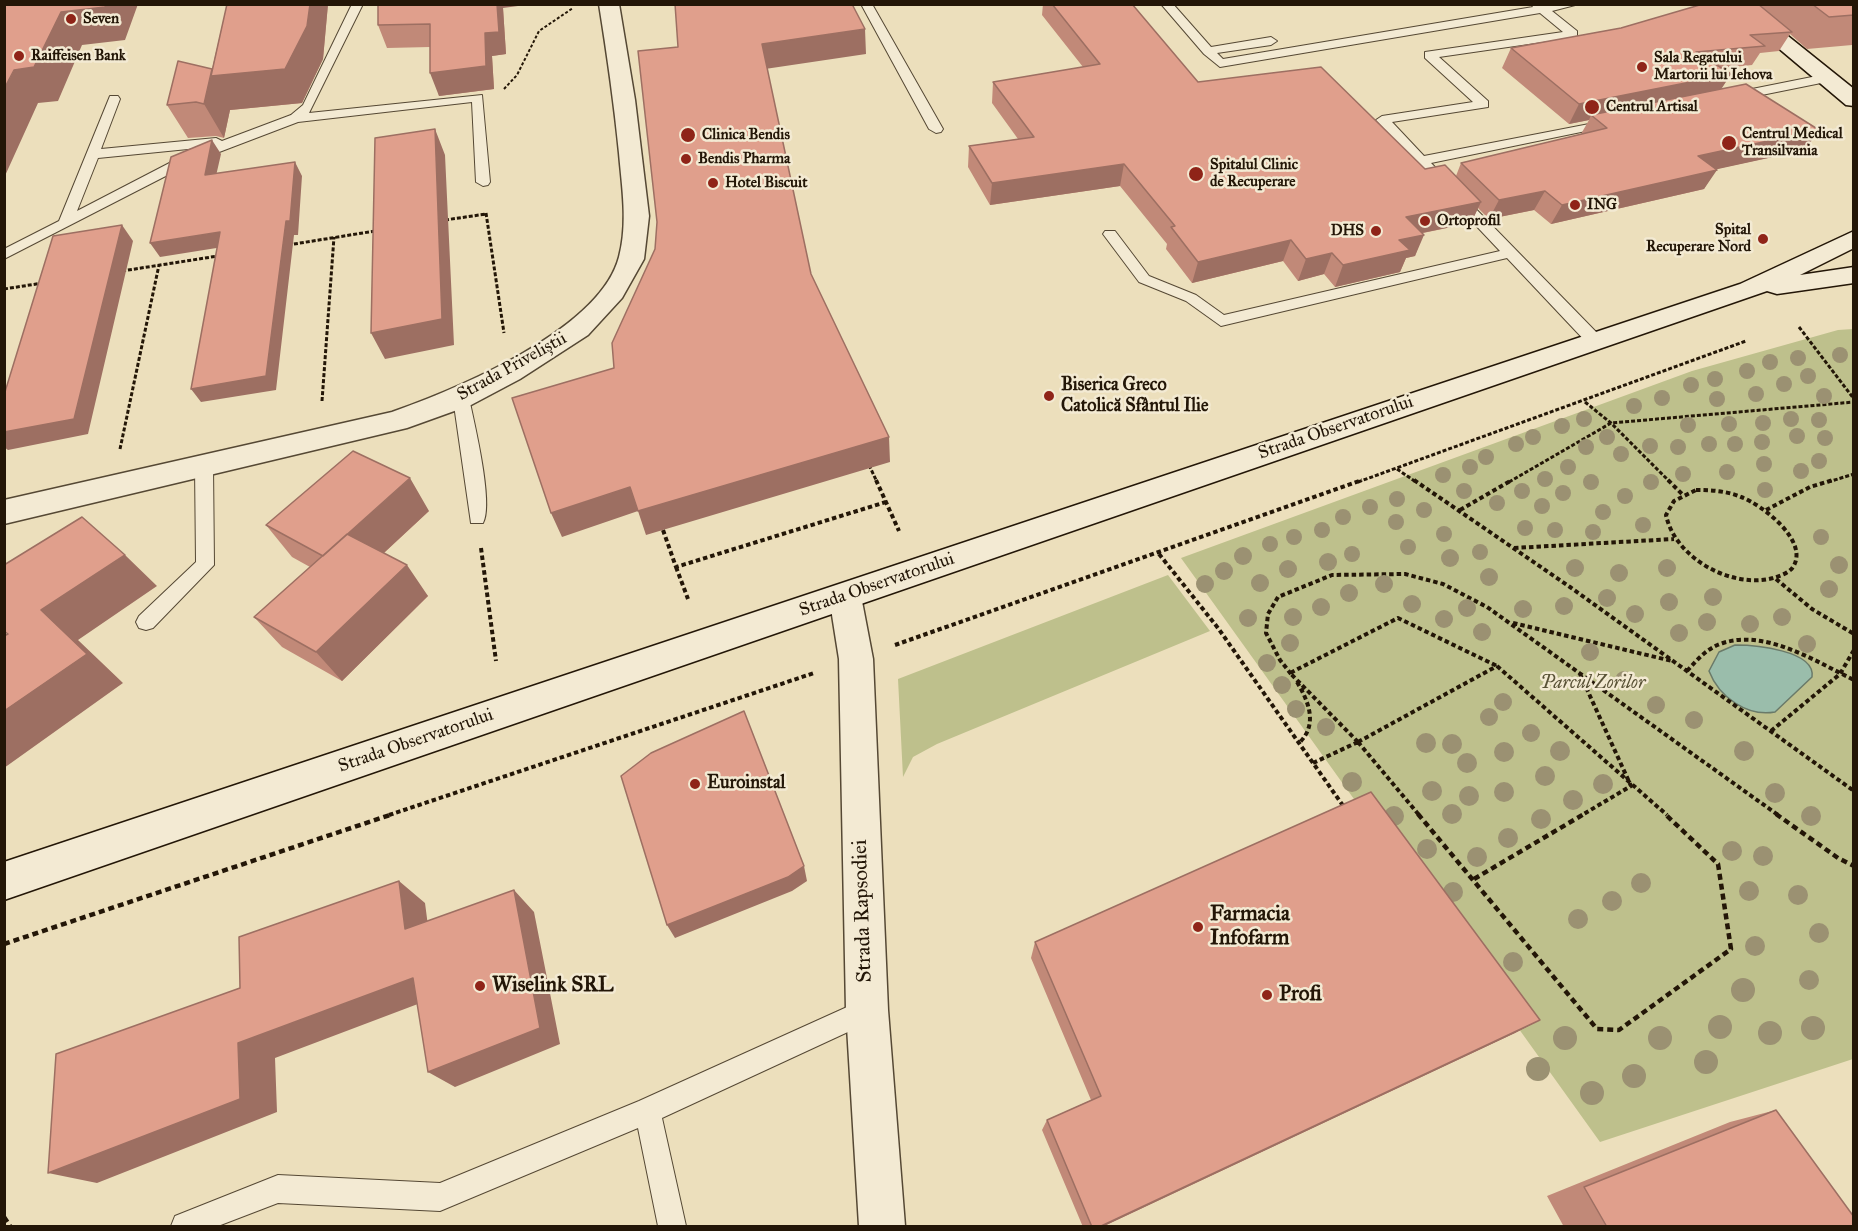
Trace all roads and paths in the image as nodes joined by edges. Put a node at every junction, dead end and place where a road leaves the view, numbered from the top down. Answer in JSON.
{"nodes":[{"id":1,"x":358,"y":4,"type":"edge"},
{"id":2,"x":609,"y":4,"type":"edge"},
{"id":3,"x":866,"y":4,"type":"edge"},
{"id":4,"x":1166,"y":4,"type":"edge"},
{"id":5,"x":1499,"y":4,"type":"edge"},
{"id":6,"x":1574,"y":4,"type":"edge"},
{"id":7,"x":1735,"y":4,"type":"edge"},
{"id":8,"x":579,"y":5,"type":"edge"},
{"id":9,"x":1539,"y":7,"type":"edge"},
{"id":10,"x":1416,"y":18,"type":"junction"},
{"id":11,"x":1428,"y":28,"type":"junction"},
{"id":12,"x":1346,"y":29,"type":"dead end"},
{"id":13,"x":1287,"y":38,"type":"dead end"},
{"id":14,"x":1208,"y":51,"type":"junction"},
{"id":15,"x":1827,"y":78,"type":"junction"},
{"id":16,"x":478,"y":98,"type":"junction"},
{"id":17,"x":114,"y":99,"type":"dead end"},
{"id":18,"x":1723,"y":99,"type":"edge"},
{"id":19,"x":1854,"y":100,"type":"edge"},
{"id":20,"x":297,"y":118,"type":"junction"},
{"id":21,"x":1620,"y":120,"type":"edge"},
{"id":22,"x":936,"y":129,"type":"dead end"},
{"id":23,"x":242,"y":139,"type":"junction"},
{"id":24,"x":93,"y":153,"type":"junction"},
{"id":25,"x":1421,"y":160,"type":"junction"},
{"id":26,"x":483,"y":182,"type":"joint"},
{"id":27,"x":486,"y":214,"type":"junction"},
{"id":28,"x":439,"y":221,"type":"edge"},
{"id":29,"x":65,"y":223,"type":"junction"},
{"id":30,"x":381,"y":230,"type":"edge"},
{"id":31,"x":1110,"y":234,"type":"dead end"},
{"id":32,"x":334,"y":237,"type":"junction"},
{"id":33,"x":1854,"y":238,"type":"edge"},
{"id":34,"x":288,"y":245,"type":"edge"},
{"id":35,"x":1511,"y":253,"type":"junction"},
{"id":36,"x":229,"y":254,"type":"edge"},
{"id":37,"x":4,"y":255,"type":"edge"},
{"id":38,"x":159,"y":265,"type":"junction"},
{"id":39,"x":115,"y":272,"type":"edge"},
{"id":40,"x":1852,"y":277,"type":"edge"},
{"id":41,"x":49,"y":282,"type":"edge"},
{"id":42,"x":4,"y":289,"type":"edge"},
{"id":43,"x":1749,"y":290,"type":"junction"},
{"id":44,"x":1799,"y":327,"type":"dead end"},
{"id":45,"x":1595,"y":341,"type":"junction"},
{"id":46,"x":1746,"y":341,"type":"dead end"},
{"id":47,"x":510,"y":372,"type":"junction"},
{"id":48,"x":461,"y":398,"type":"junction"},
{"id":49,"x":1854,"y":401,"type":"edge"},
{"id":50,"x":1584,"y":402,"type":"junction"},
{"id":51,"x":1611,"y":423,"type":"junction"},
{"id":52,"x":319,"y":439,"type":"junction"},
{"id":53,"x":865,"y":457,"type":"edge"},
{"id":54,"x":204,"y":466,"type":"junction"},
{"id":55,"x":1397,"y":468,"type":"junction"},
{"id":56,"x":1854,"y":474,"type":"edge"},
{"id":57,"x":111,"y":487,"type":"junction"},
{"id":58,"x":1682,"y":494,"type":"junction"},
{"id":59,"x":886,"y":502,"type":"junction"},
{"id":60,"x":1460,"y":510,"type":"junction"},
{"id":61,"x":1766,"y":510,"type":"junction"},
{"id":62,"x":4,"y":512,"type":"edge"},
{"id":63,"x":477,"y":518,"type":"joint"},
{"id":64,"x":663,"y":530,"type":"edge"},
{"id":65,"x":899,"y":531,"type":"dead end"},
{"id":66,"x":1674,"y":539,"type":"junction"},
{"id":67,"x":1513,"y":548,"type":"junction"},
{"id":68,"x":1159,"y":554,"type":"junction"},
{"id":69,"x":676,"y":567,"type":"junction"},
{"id":70,"x":1776,"y":579,"type":"junction"},
{"id":71,"x":845,"y":596,"type":"junction"},
{"id":72,"x":688,"y":598,"type":"dead end"},
{"id":73,"x":146,"y":622,"type":"dead end"},
{"id":74,"x":1509,"y":622,"type":"junction"},
{"id":75,"x":1854,"y":634,"type":"edge"},
{"id":76,"x":1854,"y":650,"type":"edge"},
{"id":77,"x":856,"y":659,"type":"junction"},
{"id":78,"x":496,"y":661,"type":"dead end"},
{"id":79,"x":1675,"y":662,"type":"junction"},
{"id":80,"x":1497,"y":666,"type":"junction"},
{"id":81,"x":1687,"y":671,"type":"junction"},
{"id":82,"x":1579,"y":672,"type":"junction"},
{"id":83,"x":1290,"y":673,"type":"junction"},
{"id":84,"x":1840,"y":674,"type":"junction"},
{"id":85,"x":1854,"y":680,"type":"edge"},
{"id":86,"x":1771,"y":731,"type":"junction"},
{"id":87,"x":1358,"y":742,"type":"junction"},
{"id":88,"x":1299,"y":743,"type":"junction"},
{"id":89,"x":1313,"y":763,"type":"junction"},
{"id":90,"x":1631,"y":786,"type":"junction"},
{"id":91,"x":1854,"y":792,"type":"edge"},
{"id":92,"x":1349,"y":815,"type":"edge"},
{"id":93,"x":1854,"y":866,"type":"edge"},
{"id":94,"x":1474,"y":879,"type":"junction"},
{"id":95,"x":4,"y":880,"type":"edge"},
{"id":96,"x":4,"y":944,"type":"edge"},
{"id":97,"x":867,"y":1010,"type":"junction"},
{"id":98,"x":648,"y":1111,"type":"junction"},
{"id":99,"x":4,"y":1217,"type":"edge"},
{"id":100,"x":10,"y":1227,"type":"edge"},
{"id":101,"x":185,"y":1227,"type":"edge"},
{"id":102,"x":672,"y":1227,"type":"edge"},
{"id":103,"x":882,"y":1227,"type":"edge"}],
"edges":[{"from":1,"to":20,"type":"lane"},
{"from":2,"to":47,"type":"street","name":"Strada Priveliștii"},
{"from":3,"to":22,"type":"lane"},
{"from":4,"to":14,"type":"lane"},
{"from":5,"to":10,"type":"lane"},
{"from":6,"to":9,"type":"lane"},
{"from":7,"to":15,"type":"street"},
{"from":8,"to":16,"type":"path"},
{"from":9,"to":11,"type":"lane"},
{"from":9,"to":25,"type":"lane"},
{"from":10,"to":11,"type":"lane"},
{"from":10,"to":12,"type":"lane"},
{"from":11,"to":14,"type":"lane"},
{"from":13,"to":14,"type":"lane"},
{"from":15,"to":18,"type":"lane"},
{"from":15,"to":19,"type":"street"},
{"from":16,"to":20,"type":"lane"},
{"from":16,"to":26,"type":"lane"},
{"from":17,"to":24,"type":"lane"},
{"from":20,"to":23,"type":"lane"},
{"from":21,"to":25,"type":"lane"},
{"from":23,"to":24,"type":"lane"},
{"from":23,"to":29,"type":"lane"},
{"from":24,"to":29,"type":"lane"},
{"from":25,"to":35,"type":"lane"},
{"from":26,"to":27,"type":"path"},
{"from":27,"to":28,"type":"path"},
{"from":27,"to":47,"type":"path"},
{"from":29,"to":37,"type":"lane"},
{"from":30,"to":32,"type":"path"},
{"from":31,"to":35,"type":"lane"},
{"from":32,"to":34,"type":"path"},
{"from":32,"to":52,"type":"path"},
{"from":33,"to":43,"type":"street","name":"Strada Observatorului"},
{"from":35,"to":45,"type":"lane"},
{"from":36,"to":38,"type":"path"},
{"from":38,"to":39,"type":"path"},
{"from":38,"to":57,"type":"path"},
{"from":40,"to":43,"type":"street","name":"Strada Observatorului"},
{"from":41,"to":42,"type":"path"},
{"from":43,"to":45,"type":"street","name":"Strada Observatorului"},
{"from":44,"to":49,"type":"path"},
{"from":45,"to":71,"type":"street","name":"Strada Observatorului"},
{"from":46,"to":50,"type":"path"},
{"from":47,"to":48,"type":"street","name":"Strada Priveliștii"},
{"from":48,"to":52,"type":"street","name":"Strada Priveliștii"},
{"from":48,"to":63,"type":"lane"},
{"from":49,"to":51,"type":"path"},
{"from":50,"to":51,"type":"path"},
{"from":50,"to":55,"type":"path"},
{"from":51,"to":58,"type":"path"},
{"from":51,"to":60,"type":"path"},
{"from":52,"to":54,"type":"street","name":"Strada Priveliștii"},
{"from":53,"to":59,"type":"path"},
{"from":54,"to":57,"type":"street","name":"Strada Priveliștii"},
{"from":54,"to":73,"type":"lane"},
{"from":55,"to":60,"type":"path"},
{"from":55,"to":68,"type":"path"},
{"from":56,"to":61,"type":"path"},
{"from":57,"to":62,"type":"street","name":"Strada Priveliștii"},
{"from":58,"to":61,"type":"path"},
{"from":58,"to":66,"type":"path"},
{"from":59,"to":65,"type":"path"},
{"from":59,"to":69,"type":"path"},
{"from":60,"to":67,"type":"path"},
{"from":61,"to":70,"type":"path"},
{"from":63,"to":78,"type":"path"},
{"from":64,"to":69,"type":"path"},
{"from":66,"to":67,"type":"path"},
{"from":66,"to":70,"type":"path"},
{"from":67,"to":79,"type":"path"},
{"from":68,"to":77,"type":"path"},
{"from":68,"to":88,"type":"path"},
{"from":69,"to":72,"type":"path"},
{"from":70,"to":75,"type":"path"},
{"from":71,"to":77,"type":"street","name":"Strada Rapsodiei"},
{"from":71,"to":95,"type":"street","name":"Strada Observatorului"},
{"from":74,"to":79,"type":"path"},
{"from":74,"to":82,"type":"path"},
{"from":74,"to":83,"type":"path"},
{"from":76,"to":84,"type":"path"},
{"from":77,"to":96,"type":"path"},
{"from":77,"to":97,"type":"street","name":"Strada Rapsodiei"},
{"from":79,"to":81,"type":"path"},
{"from":80,"to":83,"type":"path"},
{"from":80,"to":87,"type":"path"},
{"from":80,"to":90,"type":"path"},
{"from":81,"to":84,"type":"path"},
{"from":81,"to":86,"type":"path"},
{"from":82,"to":90,"type":"path"},
{"from":82,"to":93,"type":"path"},
{"from":83,"to":87,"type":"path"},
{"from":83,"to":88,"type":"path"},
{"from":84,"to":85,"type":"path"},
{"from":84,"to":86,"type":"path"},
{"from":86,"to":91,"type":"path"},
{"from":87,"to":89,"type":"path"},
{"from":87,"to":94,"type":"path"},
{"from":88,"to":89,"type":"path"},
{"from":89,"to":92,"type":"path"},
{"from":90,"to":94,"type":"path"},
{"from":90,"to":94,"type":"path"},
{"from":97,"to":98,"type":"lane"},
{"from":97,"to":103,"type":"street","name":"Strada Rapsodiei"},
{"from":98,"to":101,"type":"lane"},
{"from":98,"to":102,"type":"lane"},
{"from":99,"to":100,"type":"path"}]}
